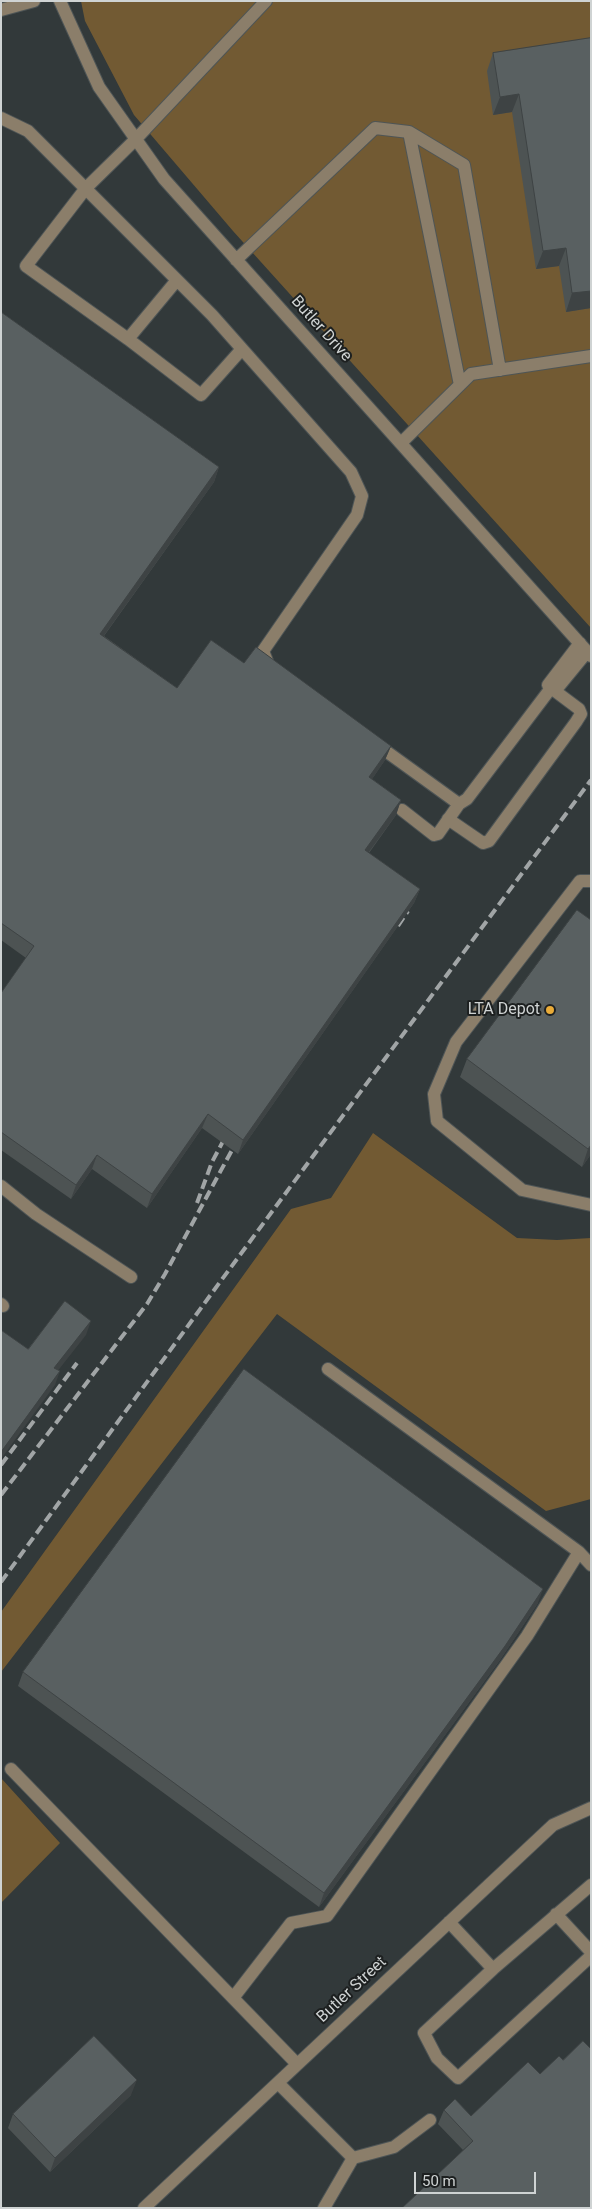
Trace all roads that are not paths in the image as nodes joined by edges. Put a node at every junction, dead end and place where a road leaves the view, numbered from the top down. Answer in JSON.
{"nodes":[{"id":1,"x":34,"y":1,"type":"edge"},
{"id":2,"x":60,"y":1,"type":"edge"},
{"id":3,"x":266,"y":1,"type":"edge"},
{"id":4,"x":1,"y":10,"type":"edge"},
{"id":5,"x":1,"y":118,"type":"edge"},
{"id":6,"x":409,"y":132,"type":"junction"},
{"id":7,"x":136,"y":139,"type":"junction"},
{"id":8,"x":86,"y":188,"type":"junction"},
{"id":9,"x":236,"y":260,"type":"junction"},
{"id":10,"x":177,"y":280,"type":"junction"},
{"id":11,"x":128,"y":339,"type":"junction"},
{"id":12,"x":242,"y":349,"type":"junction"},
{"id":13,"x":591,"y":356,"type":"edge"},
{"id":14,"x":500,"y":370,"type":"junction"},
{"id":15,"x":460,"y":385,"type":"junction"},
{"id":16,"x":401,"y":443,"type":"junction"},
{"id":17,"x":586,"y":650,"type":"edge"},
{"id":18,"x":279,"y":674,"type":"edge"},
{"id":19,"x":551,"y":688,"type":"junction"},
{"id":20,"x":364,"y":735,"type":"edge"},
{"id":21,"x":459,"y":804,"type":"junction"},
{"id":22,"x":402,"y":810,"type":"edge"},
{"id":23,"x":448,"y":819,"type":"junction"},
{"id":24,"x":591,"y":881,"type":"edge"},
{"id":25,"x":1,"y":1186,"type":"edge"},
{"id":26,"x":591,"y":1205,"type":"edge"},
{"id":27,"x":131,"y":1278,"type":"dead end"},
{"id":28,"x":328,"y":1369,"type":"dead end"},
{"id":29,"x":579,"y":1552,"type":"junction"},
{"id":30,"x":591,"y":1565,"type":"edge"},
{"id":31,"x":11,"y":1769,"type":"dead end"},
{"id":32,"x":591,"y":1808,"type":"edge"},
{"id":33,"x":591,"y":1885,"type":"edge"},
{"id":34,"x":556,"y":1914,"type":"junction"},
{"id":35,"x":449,"y":1922,"type":"junction"},
{"id":36,"x":591,"y":1954,"type":"edge"},
{"id":37,"x":493,"y":1969,"type":"junction"},
{"id":38,"x":233,"y":1998,"type":"junction"},
{"id":39,"x":297,"y":2064,"type":"junction"},
{"id":40,"x":278,"y":2083,"type":"junction"},
{"id":41,"x":430,"y":2120,"type":"dead end"},
{"id":42,"x":353,"y":2158,"type":"junction"},
{"id":43,"x":144,"y":2208,"type":"edge"},
{"id":44,"x":324,"y":2208,"type":"edge"}],
"edges":[{"from":1,"to":4,"type":"street"},
{"from":2,"to":7,"type":"street","name":"Butler Drive"},
{"from":3,"to":7,"type":"street"},
{"from":5,"to":8,"type":"street"},
{"from":6,"to":9,"type":"street"},
{"from":6,"to":14,"type":"street"},
{"from":6,"to":15,"type":"street"},
{"from":7,"to":8,"type":"street"},
{"from":7,"to":9,"type":"street","name":"Butler Drive"},
{"from":8,"to":10,"type":"street"},
{"from":8,"to":11,"type":"street"},
{"from":9,"to":16,"type":"street","name":"Butler Drive"},
{"from":10,"to":11,"type":"street"},
{"from":10,"to":12,"type":"street"},
{"from":11,"to":12,"type":"street"},
{"from":12,"to":18,"type":"street"},
{"from":13,"to":14,"type":"street"},
{"from":14,"to":15,"type":"street"},
{"from":15,"to":16,"type":"street"},
{"from":16,"to":17,"type":"street","name":"Butler Drive"},
{"from":17,"to":19,"type":"street"},
{"from":19,"to":21,"type":"street"},
{"from":19,"to":23,"type":"street"},
{"from":20,"to":21,"type":"street"},
{"from":21,"to":23,"type":"street"},
{"from":22,"to":23,"type":"street"},
{"from":24,"to":26,"type":"street"},
{"from":25,"to":27,"type":"street"},
{"from":28,"to":29,"type":"street"},
{"from":29,"to":30,"type":"street"},
{"from":29,"to":38,"type":"street"},
{"from":31,"to":38,"type":"street"},
{"from":32,"to":35,"type":"street","name":"Butler Street"},
{"from":33,"to":34,"type":"street"},
{"from":34,"to":36,"type":"street"},
{"from":34,"to":37,"type":"street"},
{"from":35,"to":37,"type":"street"},
{"from":35,"to":39,"type":"street","name":"Butler Street"},
{"from":36,"to":37,"type":"street"},
{"from":38,"to":39,"type":"street"},
{"from":39,"to":40,"type":"street","name":"Butler Street"},
{"from":40,"to":42,"type":"street"},
{"from":40,"to":43,"type":"street","name":"Butler Street"},
{"from":41,"to":42,"type":"street"},
{"from":42,"to":44,"type":"street"}]}
